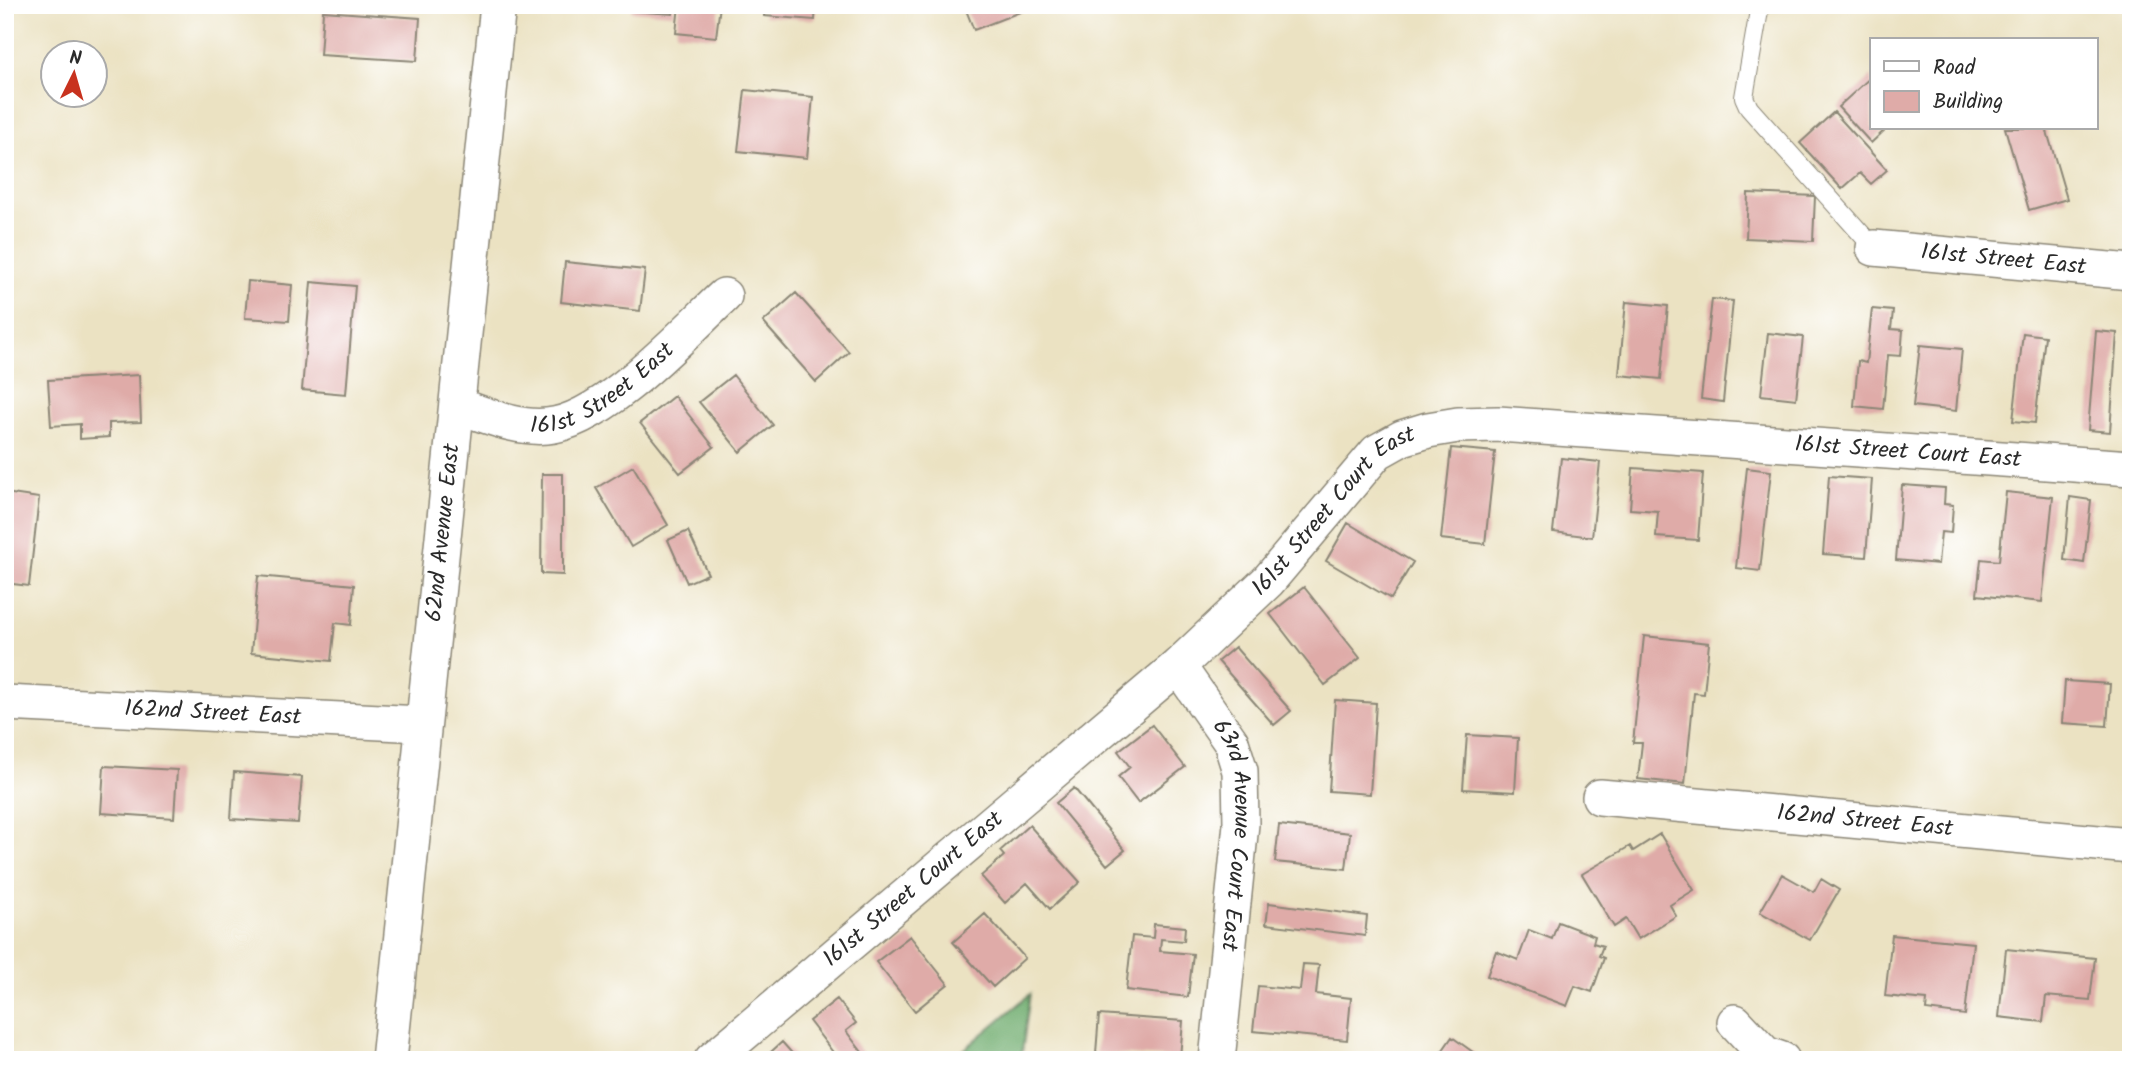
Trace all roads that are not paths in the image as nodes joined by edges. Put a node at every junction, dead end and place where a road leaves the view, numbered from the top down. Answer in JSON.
{"nodes":[{"id":1,"x":498,"y":5,"type":"edge"},
{"id":2,"x":1760,"y":5,"type":"edge"},
{"id":3,"x":1874,"y":248,"type":"joint"},
{"id":4,"x":2131,"y":272,"type":"edge"},
{"id":5,"x":723,"y":296,"type":"dead end"},
{"id":6,"x":458,"y":406,"type":"junction"},
{"id":7,"x":2131,"y":468,"type":"edge"},
{"id":8,"x":1178,"y":666,"type":"junction"},
{"id":9,"x":5,"y":703,"type":"edge"},
{"id":10,"x":421,"y":724,"type":"junction"},
{"id":11,"x":1600,"y":797,"type":"dead end"},
{"id":12,"x":2131,"y":846,"type":"edge"},
{"id":13,"x":1735,"y":1022,"type":"dead end"},
{"id":14,"x":389,"y":1060,"type":"edge"},
{"id":15,"x":712,"y":1060,"type":"edge"},
{"id":16,"x":1217,"y":1060,"type":"edge"},
{"id":17,"x":1782,"y":1060,"type":"edge"}],
"edges":[{"from":1,"to":6,"type":"street","name":"62nd Avenue East"},
{"from":2,"to":3,"type":"lane"},
{"from":3,"to":4,"type":"street","name":"161st Street East"},
{"from":5,"to":6,"type":"street","name":"161st Street East"},
{"from":6,"to":10,"type":"street","name":"62nd Avenue East"},
{"from":7,"to":8,"type":"street","name":"161st Street Court East"},
{"from":8,"to":15,"type":"street","name":"161st Street Court East"},
{"from":8,"to":16,"type":"street","name":"63rd Avenue Court East"},
{"from":9,"to":10,"type":"street","name":"162nd Street East"},
{"from":10,"to":14,"type":"street","name":"62nd Avenue East"},
{"from":11,"to":12,"type":"street","name":"162nd Street East"},
{"from":13,"to":17,"type":"street"}]}
